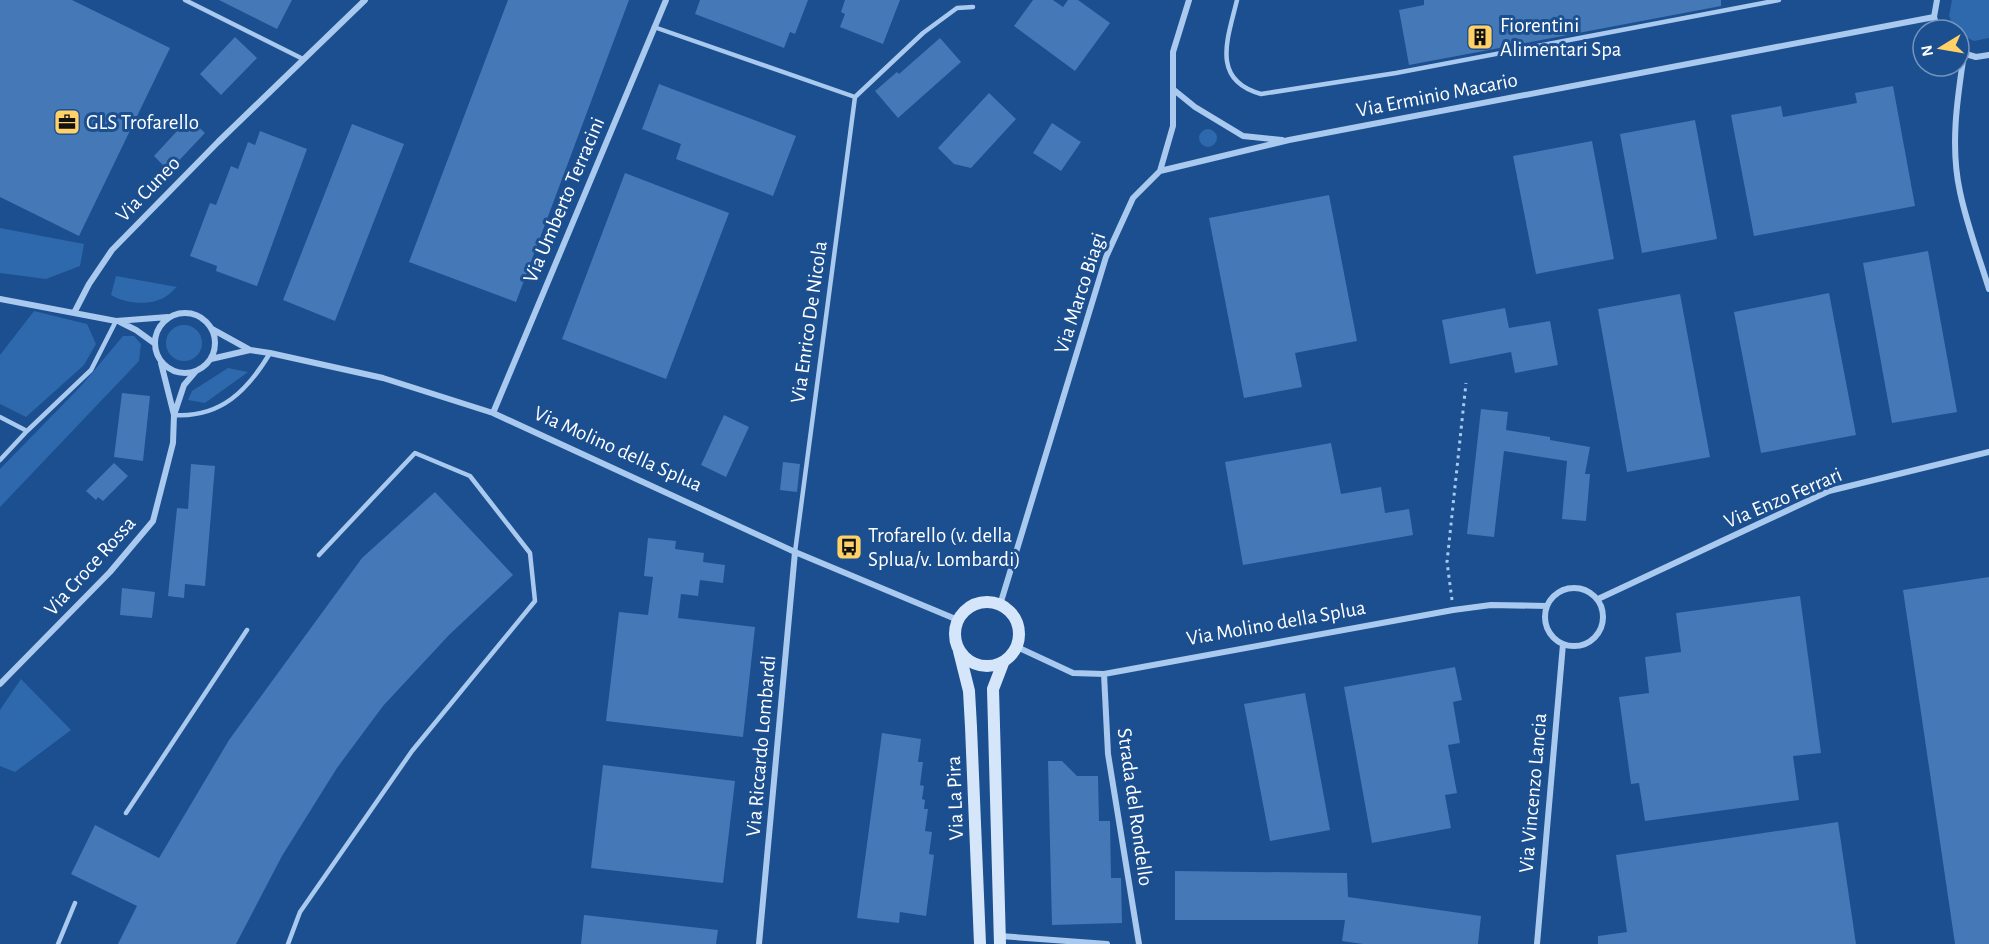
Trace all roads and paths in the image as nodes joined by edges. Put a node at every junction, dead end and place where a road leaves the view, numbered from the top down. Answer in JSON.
{"nodes":[{"id":1,"x":185,"y":0,"type":"edge"},
{"id":2,"x":365,"y":0,"type":"edge"},
{"id":3,"x":666,"y":0,"type":"edge"},
{"id":4,"x":1189,"y":0,"type":"edge"},
{"id":5,"x":1237,"y":0,"type":"edge"},
{"id":6,"x":1779,"y":0,"type":"edge"},
{"id":7,"x":1937,"y":0,"type":"edge"},
{"id":8,"x":973,"y":7,"type":"dead end"},
{"id":9,"x":1935,"y":17,"type":"joint"},
{"id":10,"x":654,"y":27,"type":"junction"},
{"id":11,"x":1989,"y":55,"type":"edge"},
{"id":12,"x":1971,"y":56,"type":"edge"},
{"id":13,"x":303,"y":59,"type":"junction"},
{"id":14,"x":1959,"y":78,"type":"edge"},
{"id":15,"x":1174,"y":90,"type":"junction"},
{"id":16,"x":855,"y":97,"type":"junction"},
{"id":17,"x":1289,"y":140,"type":"junction"},
{"id":18,"x":1160,"y":171,"type":"junction"},
{"id":19,"x":1989,"y":289,"type":"edge"},
{"id":20,"x":0,"y":297,"type":"edge"},
{"id":21,"x":74,"y":313,"type":"junction"},
{"id":22,"x":168,"y":317,"type":"junction"},
{"id":23,"x":116,"y":321,"type":"junction"},
{"id":24,"x":212,"y":329,"type":"junction"},
{"id":25,"x":154,"y":343,"type":"junction"},
{"id":26,"x":250,"y":350,"type":"junction"},
{"id":27,"x":270,"y":352,"type":"junction"},
{"id":28,"x":211,"y":358,"type":"junction"},
{"id":29,"x":160,"y":361,"type":"junction"},
{"id":30,"x":196,"y":371,"type":"junction"},
{"id":31,"x":1466,"y":383,"type":"dead end"},
{"id":32,"x":493,"y":413,"type":"junction"},
{"id":33,"x":174,"y":415,"type":"junction"},
{"id":34,"x":0,"y":417,"type":"edge"},
{"id":35,"x":27,"y":431,"type":"junction"},
{"id":36,"x":1989,"y":452,"type":"edge"},
{"id":37,"x":0,"y":460,"type":"edge"},
{"id":38,"x":795,"y":552,"type":"junction"},
{"id":39,"x":319,"y":555,"type":"dead end"},
{"id":40,"x":1598,"y":599,"type":"junction"},
{"id":41,"x":1000,"y":605,"type":"junction"},
{"id":42,"x":1547,"y":606,"type":"junction"},
{"id":43,"x":1453,"y":610,"type":"junction"},
{"id":44,"x":958,"y":620,"type":"junction"},
{"id":45,"x":247,"y":630,"type":"dead end"},
{"id":46,"x":1563,"y":644,"type":"junction"},
{"id":47,"x":1017,"y":647,"type":"junction"},
{"id":48,"x":959,"y":651,"type":"junction"},
{"id":49,"x":1003,"y":663,"type":"junction"},
{"id":50,"x":1104,"y":674,"type":"junction"},
{"id":51,"x":0,"y":684,"type":"edge"},
{"id":52,"x":126,"y":813,"type":"dead end"},
{"id":53,"x":75,"y":903,"type":"dead end"},
{"id":54,"x":1000,"y":940,"type":"edge"},
{"id":55,"x":58,"y":944,"type":"edge"},
{"id":56,"x":288,"y":944,"type":"edge"},
{"id":57,"x":759,"y":944,"type":"edge"},
{"id":58,"x":980,"y":944,"type":"edge"},
{"id":59,"x":1107,"y":944,"type":"edge"},
{"id":60,"x":1139,"y":944,"type":"edge"},
{"id":61,"x":1537,"y":944,"type":"edge"}],
"edges":[{"from":1,"to":13,"type":"lane"},
{"from":2,"to":13,"type":"street","name":"Via Cuneo"},
{"from":3,"to":10,"type":"street","name":"Via Umberto Terracini"},
{"from":4,"to":15,"type":"street","name":"Via Marco Biagi"},
{"from":5,"to":6,"type":"lane"},
{"from":7,"to":9,"type":"street"},
{"from":8,"to":16,"type":"lane"},
{"from":9,"to":17,"type":"street","name":"Via Erminio Macario"},
{"from":10,"to":16,"type":"lane"},
{"from":10,"to":32,"type":"street","name":"Via Umberto Terracini"},
{"from":11,"to":12,"type":"street"},
{"from":13,"to":21,"type":"street","name":"Via Cuneo"},
{"from":14,"to":19,"type":"street"},
{"from":15,"to":17,"type":"street"},
{"from":15,"to":18,"type":"street","name":"Via Marco Biagi"},
{"from":16,"to":38,"type":"lane","name":"Via Enrico De Nicola"},
{"from":17,"to":18,"type":"street","name":"Via Erminio Macario"},
{"from":18,"to":41,"type":"street","name":"Via Marco Biagi"},
{"from":20,"to":21,"type":"street"},
{"from":21,"to":23,"type":"street"},
{"from":22,"to":23,"type":"street"},
{"from":22,"to":24,"type":"street"},
{"from":22,"to":25,"type":"street"},
{"from":23,"to":25,"type":"street"},
{"from":23,"to":35,"type":"lane"},
{"from":24,"to":26,"type":"street","name":"Via Molino della Splua"},
{"from":24,"to":28,"type":"street"},
{"from":25,"to":29,"type":"street"},
{"from":26,"to":27,"type":"street","name":"Via Molino della Splua"},
{"from":26,"to":28,"type":"street","name":"Via Molino della Splua"},
{"from":27,"to":32,"type":"street","name":"Via Molino della Splua"},
{"from":27,"to":33,"type":"lane"},
{"from":28,"to":30,"type":"street"},
{"from":29,"to":30,"type":"street"},
{"from":29,"to":33,"type":"street","name":"Via Croce Rossa"},
{"from":30,"to":33,"type":"street","name":"Via Croce Rossa"},
{"from":31,"to":43,"type":"path"},
{"from":32,"to":38,"type":"street","name":"Via Molino della Splua"},
{"from":33,"to":51,"type":"street","name":"Via Croce Rossa"},
{"from":34,"to":35,"type":"lane"},
{"from":35,"to":37,"type":"lane"},
{"from":36,"to":40,"type":"street","name":"Via Enzo Ferrari"},
{"from":38,"to":44,"type":"street","name":"Via Molino della Splua"},
{"from":38,"to":57,"type":"street","name":"Via Riccardo Lombardi"},
{"from":39,"to":56,"type":"lane"},
{"from":40,"to":42,"type":"street"},
{"from":40,"to":46,"type":"street"},
{"from":41,"to":44,"type":"street"},
{"from":41,"to":47,"type":"street"},
{"from":42,"to":43,"type":"street","name":"Via Molino della Splua"},
{"from":42,"to":46,"type":"street"},
{"from":43,"to":50,"type":"street","name":"Via Molino della Splua"},
{"from":44,"to":48,"type":"street"},
{"from":45,"to":52,"type":"lane"},
{"from":46,"to":61,"type":"street","name":"Via Vincenzo Lancia"},
{"from":47,"to":49,"type":"street"},
{"from":47,"to":50,"type":"street","name":"Via Molino della Splua"},
{"from":48,"to":49,"type":"street"},
{"from":48,"to":58,"type":"street","name":"Via La Pira"},
{"from":49,"to":54,"type":"street","name":"Via La Pira"},
{"from":50,"to":60,"type":"street","name":"Strada del Rondello"},
{"from":53,"to":55,"type":"lane"},
{"from":54,"to":59,"type":"street"}]}
